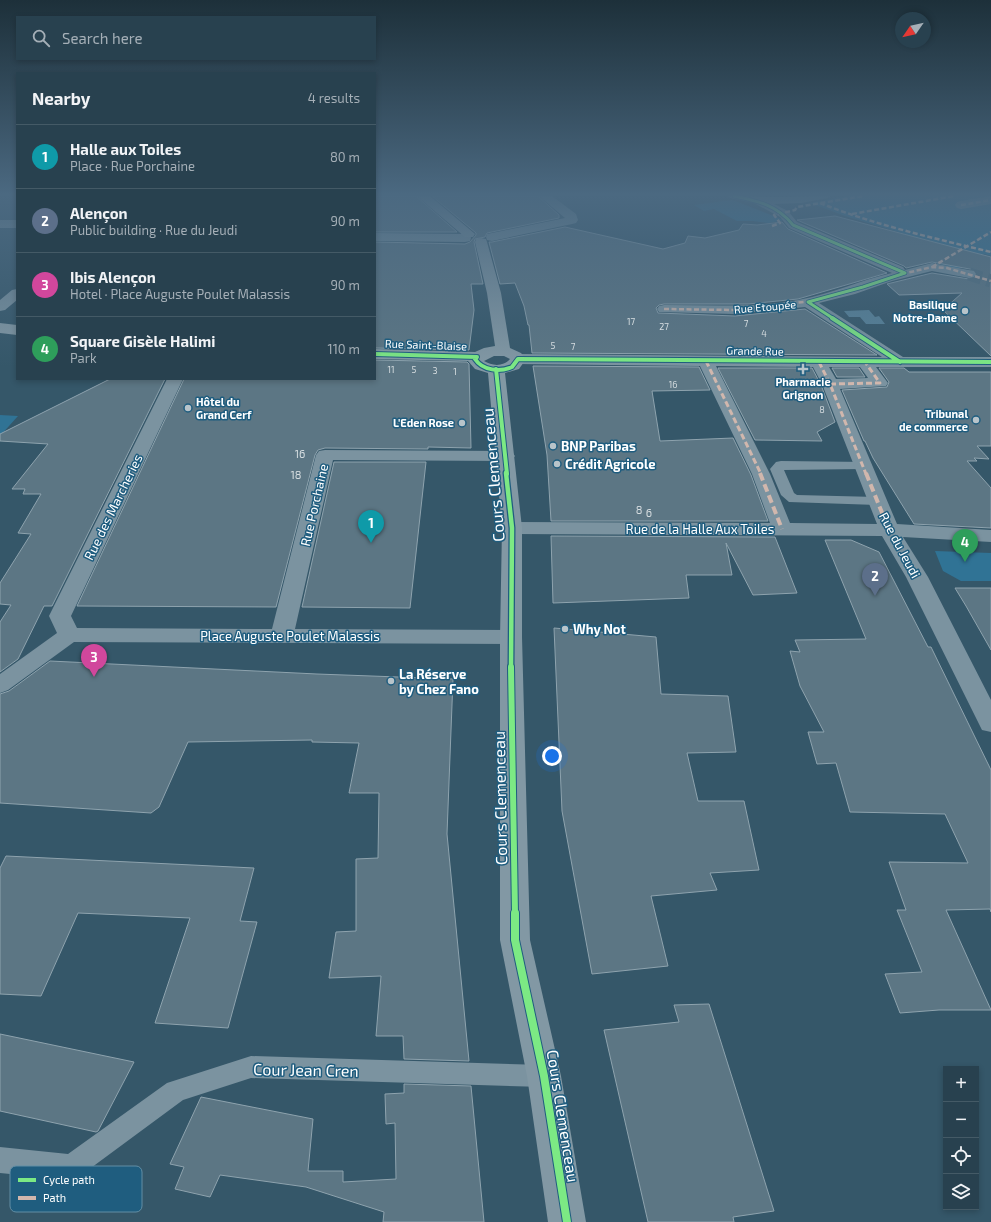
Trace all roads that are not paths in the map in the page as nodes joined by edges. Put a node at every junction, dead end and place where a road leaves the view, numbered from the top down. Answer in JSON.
{"nodes":[{"id":1,"x":488,"y":253,"type":"edge"},
{"id":2,"x":852,"y":253,"type":"edge"},
{"id":3,"x":897,"y":274,"type":"junction"},
{"id":4,"x":969,"y":274,"type":"tunnel mouth"},
{"id":5,"x":16,"y":294,"type":"edge"},
{"id":6,"x":808,"y":302,"type":"junction"},
{"id":7,"x":0,"y":307,"type":"edge"},
{"id":8,"x":664,"y":309,"type":"dead end"},
{"id":9,"x":0,"y":328,"type":"edge"},
{"id":10,"x":16,"y":330,"type":"edge"},
{"id":11,"x":503,"y":351,"type":"junction"},
{"id":12,"x":376,"y":354,"type":"edge"},
{"id":13,"x":477,"y":357,"type":"junction"},
{"id":14,"x":518,"y":359,"type":"junction"},
{"id":15,"x":706,"y":361,"type":"junction"},
{"id":16,"x":819,"y":362,"type":"junction"},
{"id":17,"x":865,"y":362,"type":"junction"},
{"id":18,"x":900,"y":362,"type":"junction"},
{"id":19,"x":991,"y":362,"type":"edge"},
{"id":20,"x":496,"y":369,"type":"junction"},
{"id":21,"x":175,"y":380,"type":"edge"},
{"id":22,"x":830,"y":384,"type":"junction"},
{"id":23,"x":506,"y":456,"type":"junction"},
{"id":24,"x":862,"y":465,"type":"junction"},
{"id":25,"x":877,"y":501,"type":"junction"},
{"id":26,"x":512,"y":528,"type":"junction"},
{"id":27,"x":782,"y":529,"type":"junction"},
{"id":28,"x":888,"y":530,"type":"junction"},
{"id":29,"x":991,"y":536,"type":"edge"},
{"id":30,"x":69,"y":635,"type":"junction"},
{"id":31,"x":282,"y":636,"type":"junction"},
{"id":32,"x":511,"y":638,"type":"junction"},
{"id":33,"x":0,"y":685,"type":"edge"},
{"id":34,"x":991,"y":724,"type":"edge"},
{"id":35,"x":544,"y":1076,"type":"junction"},
{"id":36,"x":0,"y":1160,"type":"edge"},
{"id":37,"x":61,"y":1166,"type":"edge"},
{"id":38,"x":72,"y":1166,"type":"edge"},
{"id":39,"x":567,"y":1222,"type":"edge"}],
"edges":[{"from":1,"to":11,"type":"street"},
{"from":2,"to":3,"type":"street"},
{"from":3,"to":4,"type":"street","name":"Rue Etoupée"},
{"from":3,"to":6,"type":"street","name":"Rue Etoupée"},
{"from":5,"to":7,"type":"street"},
{"from":6,"to":8,"type":"street","name":"Rue Etoupée"},
{"from":6,"to":18,"type":"street"},
{"from":9,"to":10,"type":"street"},
{"from":11,"to":13,"type":"street","name":"Rue Saint-Blaise"},
{"from":11,"to":14,"type":"street"},
{"from":12,"to":13,"type":"street","name":"Rue Saint-Blaise"},
{"from":13,"to":20,"type":"street"},
{"from":14,"to":15,"type":"street","name":"Grande Rue"},
{"from":14,"to":20,"type":"street"},
{"from":15,"to":16,"type":"street","name":"Grande Rue"},
{"from":15,"to":27,"type":"street"},
{"from":16,"to":17,"type":"street","name":"Grande Rue"},
{"from":16,"to":22,"type":"street","name":"Rue du Jeudi"},
{"from":17,"to":18,"type":"street","name":"Grande Rue"},
{"from":17,"to":22,"type":"street"},
{"from":18,"to":19,"type":"street","name":"Grande Rue"},
{"from":20,"to":23,"type":"street","name":"Cours Clemenceau"},
{"from":21,"to":30,"type":"street","name":"Rue des Marcheries"},
{"from":22,"to":24,"type":"street","name":"Rue du Jeudi"},
{"from":23,"to":26,"type":"street","name":"Cours Clemenceau"},
{"from":23,"to":31,"type":"street","name":"Rue Porchaine"},
{"from":24,"to":25,"type":"street","name":"Rue du Jeudi"},
{"from":24,"to":25,"type":"lane"},
{"from":25,"to":28,"type":"street","name":"Rue du Jeudi"},
{"from":26,"to":27,"type":"street","name":"Rue de la Halle Aux Toiles"},
{"from":26,"to":32,"type":"street","name":"Cours Clemenceau"},
{"from":27,"to":28,"type":"street","name":"Rue de la Halle Aux Toiles"},
{"from":28,"to":29,"type":"street","name":"Rue de la Halle Aux Toiles"},
{"from":28,"to":34,"type":"street","name":"Rue du Jeudi"},
{"from":30,"to":31,"type":"street","name":"Place Auguste Poulet Malassis"},
{"from":30,"to":33,"type":"street"},
{"from":31,"to":32,"type":"street","name":"Place Auguste Poulet Malassis"},
{"from":32,"to":35,"type":"street","name":"Cours Clemenceau"},
{"from":35,"to":38,"type":"lane","name":"Cour Jean Cren"},
{"from":35,"to":39,"type":"street","name":"Cours Clemenceau"},
{"from":36,"to":37,"type":"lane","name":"Cour Jean Cren"}]}
